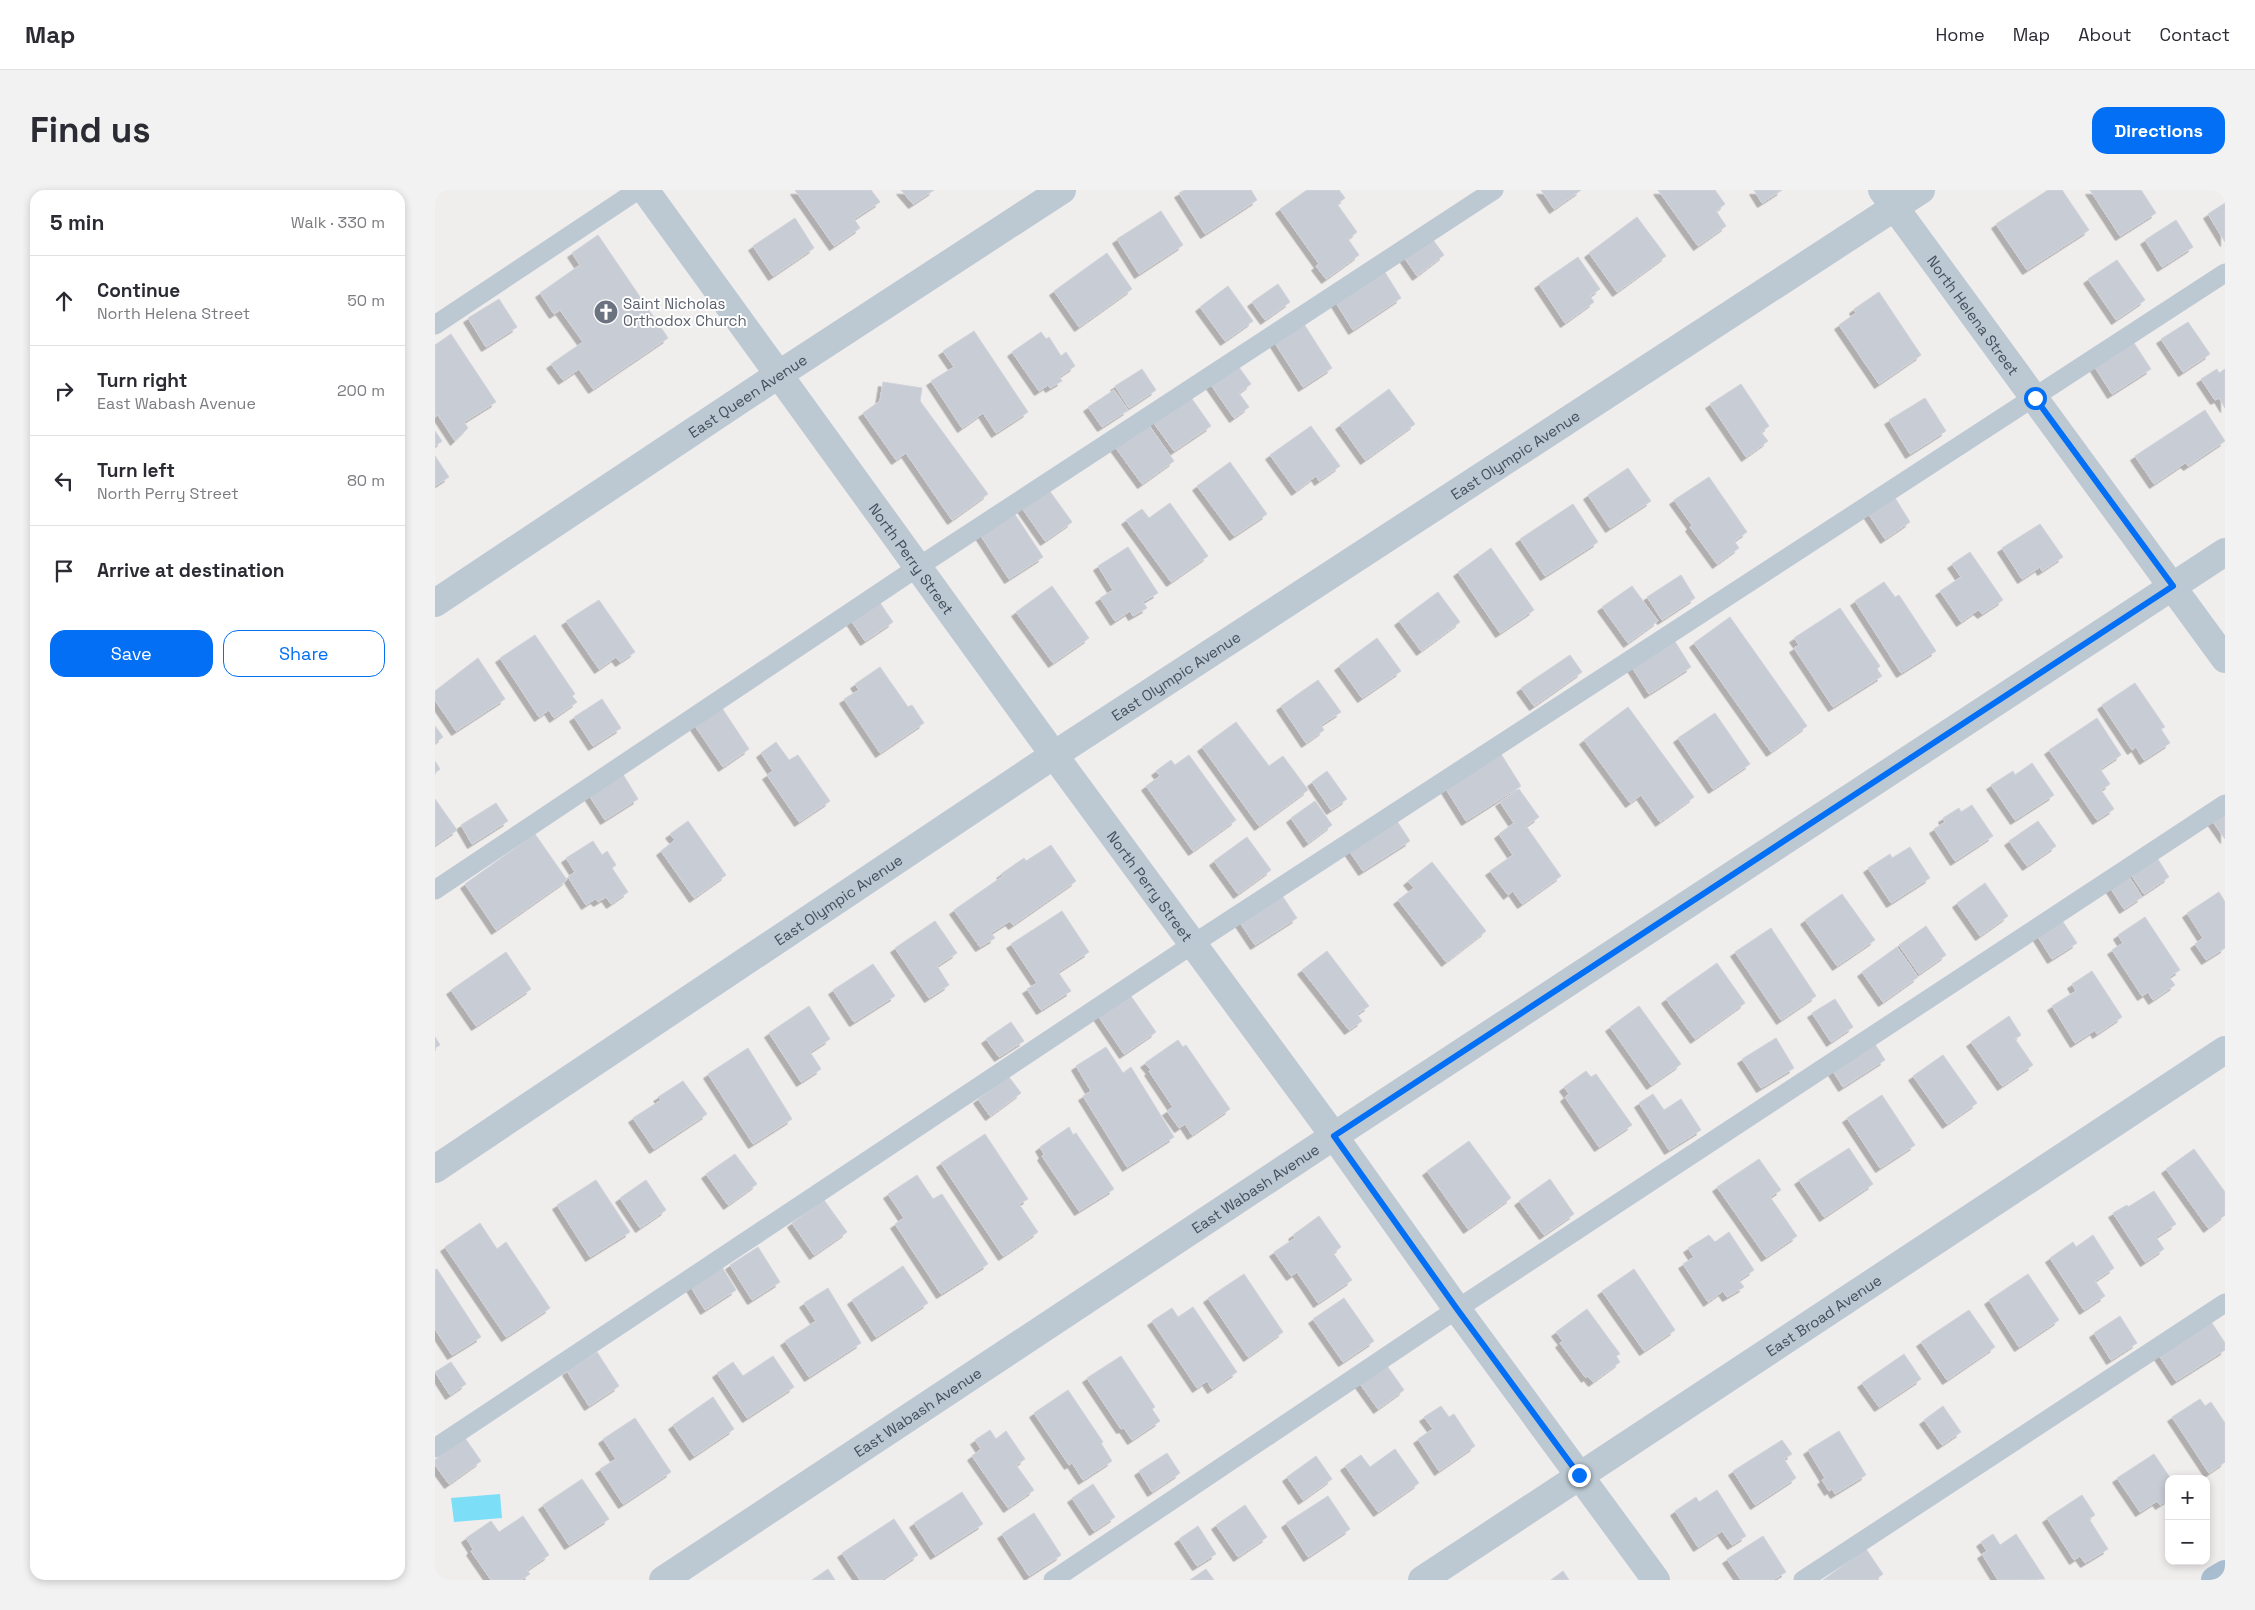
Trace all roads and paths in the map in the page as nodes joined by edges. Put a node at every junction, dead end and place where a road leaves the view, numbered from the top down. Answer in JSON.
{"nodes":[{"id":1,"x":637,"y":190,"type":"edge"},
{"id":2,"x":645,"y":190,"type":"edge"},
{"id":3,"x":1062,"y":190,"type":"edge"},
{"id":4,"x":1494,"y":190,"type":"edge"},
{"id":5,"x":1921,"y":190,"type":"edge"},
{"id":6,"x":1888,"y":199,"type":"edge"},
{"id":7,"x":2225,"y":273,"type":"edge"},
{"id":8,"x":435,"y":325,"type":"edge"},
{"id":9,"x":778,"y":375,"type":"junction"},
{"id":10,"x":2035,"y":398,"type":"junction"},
{"id":11,"x":2225,"y":552,"type":"edge"},
{"id":12,"x":918,"y":567,"type":"junction"},
{"id":13,"x":2173,"y":586,"type":"junction"},
{"id":14,"x":435,"y":603,"type":"edge"},
{"id":15,"x":2225,"y":659,"type":"edge"},
{"id":16,"x":1054,"y":755,"type":"junction"},
{"id":17,"x":2225,"y":804,"type":"edge"},
{"id":18,"x":435,"y":890,"type":"edge"},
{"id":19,"x":1193,"y":944,"type":"junction"},
{"id":20,"x":2225,"y":1050,"type":"edge"},
{"id":21,"x":1334,"y":1136,"type":"junction"},
{"id":22,"x":435,"y":1169,"type":"edge"},
{"id":23,"x":2225,"y":1303,"type":"edge"},
{"id":24,"x":1457,"y":1309,"type":"junction"},
{"id":25,"x":435,"y":1448,"type":"edge"},
{"id":26,"x":1579,"y":1475,"type":"junction"},
{"id":27,"x":2225,"y":1574,"type":"edge"},
{"id":28,"x":663,"y":1580,"type":"edge"},
{"id":29,"x":1053,"y":1580,"type":"edge"},
{"id":30,"x":1422,"y":1580,"type":"edge"},
{"id":31,"x":1656,"y":1580,"type":"edge"},
{"id":32,"x":1803,"y":1580,"type":"edge"},
{"id":33,"x":2215,"y":1580,"type":"edge"}],
"edges":[{"from":1,"to":8,"type":"lane"},
{"from":2,"to":9,"type":"street","name":"North Perry Street"},
{"from":3,"to":9,"type":"street","name":"East Queen Avenue"},
{"from":4,"to":12,"type":"lane"},
{"from":5,"to":6,"type":"street","name":"East Olympic Avenue"},
{"from":6,"to":10,"type":"street","name":"North Helena Street"},
{"from":6,"to":16,"type":"street","name":"East Olympic Avenue"},
{"from":7,"to":10,"type":"lane"},
{"from":9,"to":12,"type":"street","name":"North Perry Street"},
{"from":9,"to":14,"type":"street","name":"East Queen Avenue"},
{"from":10,"to":13,"type":"street","name":"North Helena Street"},
{"from":10,"to":19,"type":"lane"},
{"from":11,"to":13,"type":"street","name":"East Wabash Avenue"},
{"from":12,"to":16,"type":"street","name":"North Perry Street"},
{"from":12,"to":18,"type":"lane"},
{"from":13,"to":15,"type":"street","name":"North Helena Street"},
{"from":13,"to":21,"type":"street","name":"East Wabash Avenue"},
{"from":16,"to":19,"type":"street","name":"North Perry Street"},
{"from":16,"to":22,"type":"street","name":"East Olympic Avenue"},
{"from":17,"to":24,"type":"lane"},
{"from":19,"to":21,"type":"street","name":"North Perry Street"},
{"from":19,"to":25,"type":"lane"},
{"from":20,"to":26,"type":"street","name":"East Broad Avenue"},
{"from":21,"to":24,"type":"street","name":"North Perry Street"},
{"from":21,"to":28,"type":"street","name":"East Wabash Avenue"},
{"from":23,"to":32,"type":"lane"},
{"from":24,"to":26,"type":"street","name":"North Perry Street"},
{"from":24,"to":29,"type":"lane"},
{"from":26,"to":30,"type":"street","name":"East Broad Avenue"},
{"from":26,"to":31,"type":"street","name":"North Perry Street"},
{"from":27,"to":33,"type":"main road"}]}
